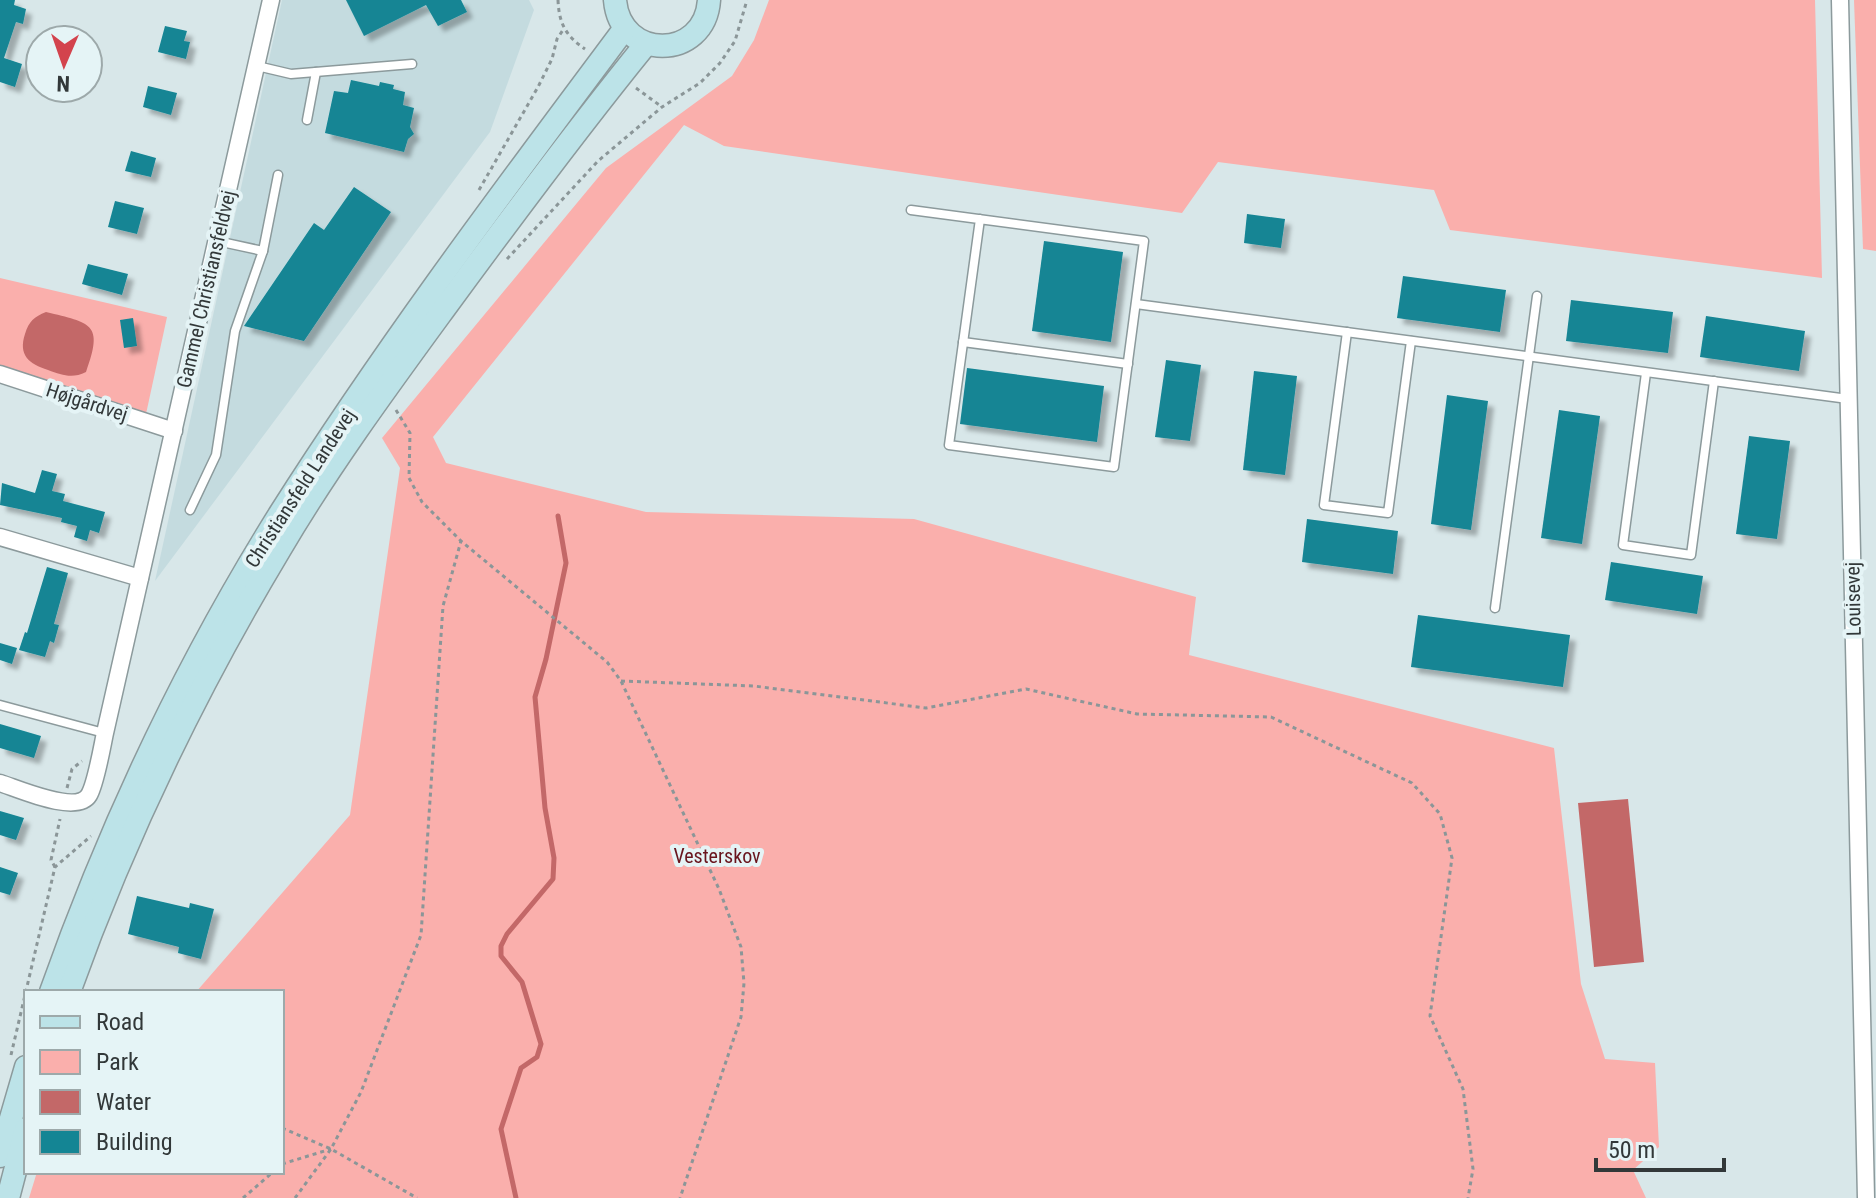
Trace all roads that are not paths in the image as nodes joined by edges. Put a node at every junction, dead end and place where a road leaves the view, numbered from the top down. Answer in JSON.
{"nodes":[{"id":1,"x":271,"y":0,"type":"edge"},
{"id":2,"x":615,"y":0,"type":"edge"},
{"id":3,"x":709,"y":0,"type":"edge"},
{"id":4,"x":1840,"y":0,"type":"edge"},
{"id":5,"x":625,"y":28,"type":"junction"},
{"id":6,"x":646,"y":44,"type":"junction"},
{"id":7,"x":412,"y":64,"type":"dead end"},
{"id":8,"x":256,"y":66,"type":"junction"},
{"id":9,"x":316,"y":72,"type":"junction"},
{"id":10,"x":307,"y":120,"type":"dead end"},
{"id":11,"x":278,"y":175,"type":"dead end"},
{"id":12,"x":911,"y":210,"type":"dead end"},
{"id":13,"x":980,"y":219,"type":"junction"},
{"id":14,"x":217,"y":241,"type":"junction"},
{"id":15,"x":263,"y":251,"type":"junction"},
{"id":16,"x":1537,"y":296,"type":"dead end"},
{"id":17,"x":1136,"y":304,"type":"junction"},
{"id":18,"x":1347,"y":332,"type":"junction"},
{"id":19,"x":1411,"y":341,"type":"junction"},
{"id":20,"x":963,"y":342,"type":"junction"},
{"id":21,"x":1529,"y":357,"type":"junction"},
{"id":22,"x":1128,"y":364,"type":"junction"},
{"id":23,"x":1646,"y":373,"type":"junction"},
{"id":24,"x":0,"y":374,"type":"edge"},
{"id":25,"x":1714,"y":381,"type":"junction"},
{"id":26,"x":1849,"y":399,"type":"junction"},
{"id":27,"x":174,"y":431,"type":"junction"},
{"id":28,"x":190,"y":510,"type":"dead end"},
{"id":29,"x":0,"y":537,"type":"edge"},
{"id":30,"x":140,"y":578,"type":"junction"},
{"id":31,"x":1495,"y":608,"type":"dead end"},
{"id":32,"x":0,"y":705,"type":"edge"},
{"id":33,"x":105,"y":733,"type":"junction"},
{"id":34,"x":0,"y":783,"type":"edge"},
{"id":35,"x":52,"y":990,"type":"edge"},
{"id":36,"x":70,"y":990,"type":"edge"},
{"id":37,"x":17,"y":1068,"type":"edge"},
{"id":38,"x":24,"y":1137,"type":"edge"},
{"id":39,"x":0,"y":1156,"type":"edge"},
{"id":40,"x":8,"y":1198,"type":"edge"},
{"id":41,"x":1866,"y":1198,"type":"edge"}],
"edges":[{"from":1,"to":8,"type":"street","name":"Gammel Christiansfeldvej"},
{"from":2,"to":5,"type":"main road"},
{"from":3,"to":6,"type":"main road"},
{"from":4,"to":26,"type":"street","name":"Louisevej"},
{"from":5,"to":6,"type":"main road"},
{"from":5,"to":35,"type":"main road","name":"Christiansfeld Landevej"},
{"from":6,"to":36,"type":"main road","name":"Christiansfeld Landevej"},
{"from":7,"to":9,"type":"lane"},
{"from":8,"to":9,"type":"lane"},
{"from":8,"to":14,"type":"street","name":"Gammel Christiansfeldvej"},
{"from":9,"to":10,"type":"lane"},
{"from":11,"to":15,"type":"lane"},
{"from":12,"to":13,"type":"lane"},
{"from":13,"to":17,"type":"lane"},
{"from":13,"to":20,"type":"lane"},
{"from":14,"to":15,"type":"lane"},
{"from":14,"to":27,"type":"street","name":"Gammel Christiansfeldvej"},
{"from":15,"to":28,"type":"lane"},
{"from":16,"to":21,"type":"lane"},
{"from":17,"to":18,"type":"lane"},
{"from":17,"to":22,"type":"lane"},
{"from":18,"to":19,"type":"lane"},
{"from":18,"to":19,"type":"lane"},
{"from":19,"to":21,"type":"lane"},
{"from":20,"to":22,"type":"lane"},
{"from":20,"to":22,"type":"lane"},
{"from":21,"to":23,"type":"lane"},
{"from":21,"to":31,"type":"lane"},
{"from":23,"to":25,"type":"lane"},
{"from":23,"to":25,"type":"lane"},
{"from":24,"to":27,"type":"street","name":"Højgårdvej"},
{"from":25,"to":26,"type":"lane"},
{"from":26,"to":41,"type":"street","name":"Louisevej"},
{"from":27,"to":30,"type":"street","name":"Gammel Christiansfeldvej"},
{"from":29,"to":30,"type":"street"},
{"from":30,"to":33,"type":"street","name":"Gammel Christiansfeldvej"},
{"from":32,"to":33,"type":"lane"},
{"from":33,"to":34,"type":"street","name":"Gammel Christiansfeldvej"},
{"from":37,"to":39,"type":"main road"},
{"from":38,"to":40,"type":"main road"}]}
